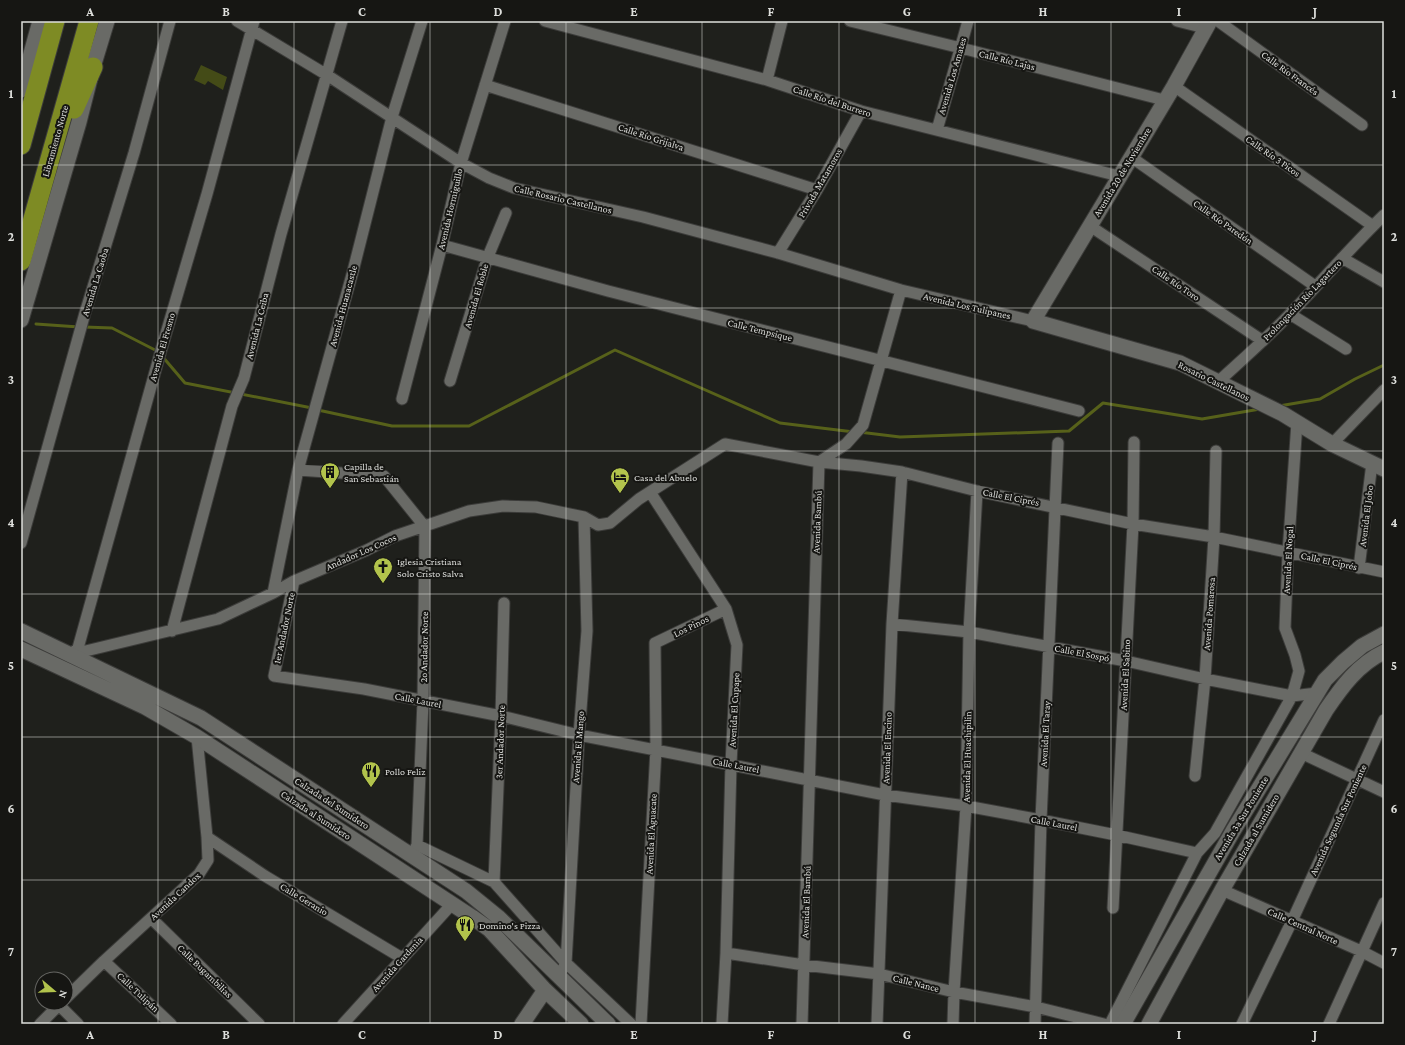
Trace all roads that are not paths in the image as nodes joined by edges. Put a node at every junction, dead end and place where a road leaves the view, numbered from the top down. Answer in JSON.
{"nodes":[{"id":1,"x":40,"y":21,"type":"edge"},
{"id":2,"x":55,"y":21,"type":"edge"},
{"id":3,"x":89,"y":21,"type":"edge"},
{"id":4,"x":107,"y":21,"type":"edge"},
{"id":5,"x":170,"y":21,"type":"edge"},
{"id":6,"x":237,"y":21,"type":"edge"},
{"id":7,"x":342,"y":21,"type":"edge"},
{"id":8,"x":422,"y":21,"type":"edge"},
{"id":9,"x":505,"y":21,"type":"edge"},
{"id":10,"x":545,"y":21,"type":"edge"},
{"id":11,"x":782,"y":21,"type":"edge"},
{"id":12,"x":850,"y":21,"type":"edge"},
{"id":13,"x":968,"y":21,"type":"edge"},
{"id":14,"x":1177,"y":21,"type":"edge"},
{"id":15,"x":1211,"y":23,"type":"edge"},
{"id":16,"x":253,"y":25,"type":"edge"},
{"id":17,"x":960,"y":48,"type":"junction"},
{"id":18,"x":93,"y":67,"type":"junction"},
{"id":19,"x":327,"y":75,"type":"junction"},
{"id":20,"x":768,"y":80,"type":"junction"},
{"id":21,"x":485,"y":85,"type":"junction"},
{"id":22,"x":1174,"y":86,"type":"junction"},
{"id":23,"x":21,"y":90,"type":"edge"},
{"id":24,"x":1164,"y":100,"type":"junction"},
{"id":25,"x":861,"y":111,"type":"junction"},
{"id":26,"x":392,"y":117,"type":"junction"},
{"id":27,"x":1362,"y":125,"type":"dead end"},
{"id":28,"x":937,"y":130,"type":"junction"},
{"id":29,"x":21,"y":145,"type":"edge"},
{"id":30,"x":1130,"y":157,"type":"junction"},
{"id":31,"x":461,"y":164,"type":"junction"},
{"id":32,"x":45,"y":176,"type":"junction"},
{"id":33,"x":1119,"y":176,"type":"junction"},
{"id":34,"x":817,"y":190,"type":"junction"},
{"id":35,"x":506,"y":213,"type":"dead end"},
{"id":36,"x":1384,"y":216,"type":"edge"},
{"id":37,"x":1090,"y":226,"type":"junction"},
{"id":38,"x":1373,"y":226,"type":"junction"},
{"id":39,"x":442,"y":245,"type":"junction"},
{"id":40,"x":778,"y":253,"type":"junction"},
{"id":41,"x":1342,"y":258,"type":"junction"},
{"id":42,"x":488,"y":259,"type":"junction"},
{"id":43,"x":21,"y":261,"type":"edge"},
{"id":44,"x":1384,"y":282,"type":"edge"},
{"id":45,"x":1316,"y":286,"type":"junction"},
{"id":46,"x":901,"y":290,"type":"junction"},
{"id":47,"x":1290,"y":314,"type":"junction"},
{"id":48,"x":21,"y":320,"type":"edge"},
{"id":49,"x":1033,"y":321,"type":"junction"},
{"id":50,"x":1263,"y":341,"type":"junction"},
{"id":51,"x":1346,"y":349,"type":"dead end"},
{"id":52,"x":881,"y":361,"type":"junction"},
{"id":53,"x":450,"y":381,"type":"dead end"},
{"id":54,"x":1218,"y":381,"type":"junction"},
{"id":55,"x":1384,"y":390,"type":"edge"},
{"id":56,"x":402,"y":399,"type":"dead end"},
{"id":57,"x":1079,"y":412,"type":"dead end"},
{"id":58,"x":1297,"y":422,"type":"junction"},
{"id":59,"x":1134,"y":442,"type":"dead end"},
{"id":60,"x":1058,"y":443,"type":"dead end"},
{"id":61,"x":1332,"y":444,"type":"junction"},
{"id":62,"x":1216,"y":451,"type":"dead end"},
{"id":63,"x":819,"y":462,"type":"junction"},
{"id":64,"x":1378,"y":466,"type":"edge"},
{"id":65,"x":298,"y":470,"type":"junction"},
{"id":66,"x":902,"y":472,"type":"junction"},
{"id":67,"x":977,"y":490,"type":"junction"},
{"id":68,"x":650,"y":492,"type":"junction"},
{"id":69,"x":1055,"y":506,"type":"junction"},
{"id":70,"x":584,"y":517,"type":"junction"},
{"id":71,"x":1133,"y":524,"type":"junction"},
{"id":72,"x":425,"y":527,"type":"junction"},
{"id":73,"x":1214,"y":537,"type":"junction"},
{"id":74,"x":21,"y":543,"type":"edge"},
{"id":75,"x":1288,"y":553,"type":"junction"},
{"id":76,"x":1359,"y":568,"type":"junction"},
{"id":77,"x":1384,"y":572,"type":"edge"},
{"id":78,"x":294,"y":581,"type":"junction"},
{"id":79,"x":273,"y":593,"type":"junction"},
{"id":80,"x":504,"y":603,"type":"dead end"},
{"id":81,"x":726,"y":609,"type":"junction"},
{"id":82,"x":892,"y":624,"type":"junction"},
{"id":83,"x":21,"y":631,"type":"edge"},
{"id":84,"x":172,"y":631,"type":"junction"},
{"id":85,"x":969,"y":632,"type":"junction"},
{"id":86,"x":1384,"y":634,"type":"edge"},
{"id":87,"x":655,"y":643,"type":"joint"},
{"id":88,"x":1050,"y":647,"type":"junction"},
{"id":89,"x":21,"y":649,"type":"edge"},
{"id":90,"x":1384,"y":652,"type":"edge"},
{"id":91,"x":69,"y":655,"type":"junction"},
{"id":92,"x":1126,"y":661,"type":"junction"},
{"id":93,"x":67,"y":671,"type":"junction"},
{"id":94,"x":274,"y":676,"type":"joint"},
{"id":95,"x":1205,"y":679,"type":"junction"},
{"id":96,"x":1317,"y":693,"type":"junction"},
{"id":97,"x":1292,"y":696,"type":"junction"},
{"id":98,"x":423,"y":701,"type":"junction"},
{"id":99,"x":501,"y":716,"type":"junction"},
{"id":100,"x":1384,"y":720,"type":"edge"},
{"id":101,"x":579,"y":735,"type":"junction"},
{"id":102,"x":197,"y":737,"type":"junction"},
{"id":103,"x":656,"y":749,"type":"junction"},
{"id":104,"x":1302,"y":752,"type":"junction"},
{"id":105,"x":731,"y":764,"type":"junction"},
{"id":106,"x":1195,"y":776,"type":"dead end"},
{"id":107,"x":810,"y":779,"type":"junction"},
{"id":108,"x":1357,"y":779,"type":"junction"},
{"id":109,"x":1384,"y":792,"type":"edge"},
{"id":110,"x":319,"y":795,"type":"junction"},
{"id":111,"x":885,"y":795,"type":"junction"},
{"id":112,"x":966,"y":806,"type":"junction"},
{"id":113,"x":307,"y":810,"type":"junction"},
{"id":114,"x":1041,"y":820,"type":"junction"},
{"id":115,"x":1116,"y":835,"type":"junction"},
{"id":116,"x":207,"y":837,"type":"junction"},
{"id":117,"x":414,"y":850,"type":"junction"},
{"id":118,"x":1198,"y":853,"type":"junction"},
{"id":119,"x":494,"y":882,"type":"junction"},
{"id":120,"x":1222,"y":890,"type":"junction"},
{"id":121,"x":1192,"y":903,"type":"junction"},
{"id":122,"x":1384,"y":903,"type":"edge"},
{"id":123,"x":452,"y":904,"type":"junction"},
{"id":124,"x":1113,"y":908,"type":"dead end"},
{"id":125,"x":1209,"y":913,"type":"junction"},
{"id":126,"x":151,"y":918,"type":"junction"},
{"id":127,"x":1292,"y":921,"type":"junction"},
{"id":128,"x":1361,"y":951,"type":"junction"},
{"id":129,"x":726,"y":953,"type":"junction"},
{"id":130,"x":402,"y":958,"type":"junction"},
{"id":131,"x":104,"y":961,"type":"junction"},
{"id":132,"x":1384,"y":963,"type":"edge"},
{"id":133,"x":804,"y":965,"type":"junction"},
{"id":134,"x":563,"y":969,"type":"junction"},
{"id":135,"x":879,"y":974,"type":"junction"},
{"id":136,"x":74,"y":990,"type":"edge"},
{"id":137,"x":545,"y":990,"type":"junction"},
{"id":138,"x":954,"y":992,"type":"junction"},
{"id":139,"x":1036,"y":1007,"type":"junction"},
{"id":140,"x":53,"y":1011,"type":"edge"},
{"id":141,"x":69,"y":1011,"type":"edge"},
{"id":142,"x":40,"y":1024,"type":"edge"},
{"id":143,"x":78,"y":1024,"type":"edge"},
{"id":144,"x":171,"y":1024,"type":"edge"},
{"id":145,"x":259,"y":1024,"type":"edge"},
{"id":146,"x":343,"y":1024,"type":"edge"},
{"id":147,"x":522,"y":1024,"type":"edge"},
{"id":148,"x":581,"y":1024,"type":"edge"},
{"id":149,"x":608,"y":1024,"type":"edge"},
{"id":150,"x":631,"y":1024,"type":"edge"},
{"id":151,"x":641,"y":1024,"type":"edge"},
{"id":152,"x":722,"y":1024,"type":"edge"},
{"id":153,"x":802,"y":1024,"type":"edge"},
{"id":154,"x":877,"y":1024,"type":"edge"},
{"id":155,"x":954,"y":1024,"type":"edge"},
{"id":156,"x":1035,"y":1024,"type":"edge"},
{"id":157,"x":1104,"y":1024,"type":"edge"},
{"id":158,"x":1110,"y":1024,"type":"edge"},
{"id":159,"x":1123,"y":1024,"type":"edge"},
{"id":160,"x":1149,"y":1024,"type":"edge"},
{"id":161,"x":1242,"y":1024,"type":"edge"},
{"id":162,"x":1329,"y":1024,"type":"edge"}],
"edges":[{"from":1,"to":23,"type":"main road"},
{"from":2,"to":29,"type":"highway"},
{"from":3,"to":32,"type":"highway","name":"Libramiento Norte"},
{"from":4,"to":18,"type":"main road"},
{"from":5,"to":74,"type":"street","name":"Avenida La Caoba"},
{"from":6,"to":16,"type":"street","name":"Calle Rosario Castellanos"},
{"from":7,"to":19,"type":"street","name":"Avenida La Ceiba"},
{"from":8,"to":26,"type":"street","name":"Avenida Huanacastle"},
{"from":9,"to":21,"type":"street","name":"Avenida Hormiguillo"},
{"from":10,"to":20,"type":"street","name":"Calle Río del Burrero"},
{"from":11,"to":20,"type":"street"},
{"from":12,"to":17,"type":"street","name":"Calle Río Lajas"},
{"from":13,"to":17,"type":"street","name":"Avenida Los Amates"},
{"from":14,"to":15,"type":"street"},
{"from":15,"to":22,"type":"main road","name":"Avenida 20 de Noviembre"},
{"from":15,"to":27,"type":"street","name":"Calle Río Francés"},
{"from":16,"to":19,"type":"street","name":"Calle Rosario Castellanos"},
{"from":16,"to":91,"type":"street","name":"Avenida El Fresno"},
{"from":17,"to":24,"type":"street","name":"Calle Río Lajas"},
{"from":17,"to":28,"type":"street","name":"Avenida Los Amates"},
{"from":18,"to":32,"type":"highway"},
{"from":18,"to":48,"type":"main road"},
{"from":19,"to":26,"type":"street","name":"Calle Rosario Castellanos"},
{"from":19,"to":84,"type":"street","name":"Avenida La Ceiba"},
{"from":20,"to":25,"type":"street","name":"Calle Río del Burrero"},
{"from":21,"to":31,"type":"street","name":"Avenida Hormiguillo"},
{"from":21,"to":34,"type":"street","name":"Calle Río Grijalva"},
{"from":22,"to":24,"type":"main road","name":"Avenida 20 de Noviembre"},
{"from":22,"to":38,"type":"street","name":"Calle Río 3 Picos"},
{"from":24,"to":30,"type":"main road","name":"Avenida 20 de Noviembre"},
{"from":25,"to":28,"type":"street","name":"Calle Río del Burrero"},
{"from":25,"to":34,"type":"street","name":"Privada Matamoros"},
{"from":26,"to":31,"type":"street","name":"Calle Rosario Castellanos"},
{"from":26,"to":65,"type":"street","name":"Avenida Huanacastle"},
{"from":28,"to":33,"type":"street","name":"Calle Río del Burrero"},
{"from":30,"to":33,"type":"main road","name":"Avenida 20 de Noviembre"},
{"from":30,"to":45,"type":"street","name":"Calle Río Paredón"},
{"from":31,"to":39,"type":"street","name":"Avenida Hormiguillo"},
{"from":31,"to":40,"type":"street","name":"Calle Rosario Castellanos"},
{"from":32,"to":43,"type":"highway","name":"Libramiento Norte"},
{"from":33,"to":37,"type":"main road","name":"Avenida 20 de Noviembre"},
{"from":34,"to":40,"type":"street","name":"Privada Matamoros"},
{"from":35,"to":42,"type":"street","name":"Avenida El Roble"},
{"from":36,"to":38,"type":"street","name":"Prolongación Río Lagartero"},
{"from":37,"to":49,"type":"main road","name":"Avenida 20 de Noviembre"},
{"from":37,"to":50,"type":"street","name":"Calle Río Toro"},
{"from":38,"to":41,"type":"street","name":"Prolongación Río Lagartero"},
{"from":39,"to":42,"type":"street","name":"Calle Tempsique"},
{"from":39,"to":56,"type":"street","name":"Avenida Hormiguillo"},
{"from":40,"to":46,"type":"street","name":"Calle Rosario Castellanos"},
{"from":41,"to":44,"type":"street"},
{"from":41,"to":45,"type":"street","name":"Prolongación Río Lagartero"},
{"from":42,"to":52,"type":"street","name":"Calle Tempsique"},
{"from":42,"to":53,"type":"street","name":"Avenida El Roble"},
{"from":45,"to":47,"type":"street","name":"Prolongación Río Lagartero"},
{"from":46,"to":49,"type":"street","name":"Avenida Los Tulipanes"},
{"from":46,"to":52,"type":"street"},
{"from":47,"to":50,"type":"street","name":"Prolongación Río Lagartero"},
{"from":47,"to":51,"type":"street"},
{"from":49,"to":54,"type":"main road","name":"Rosario Castellanos"},
{"from":50,"to":54,"type":"street","name":"Prolongación Río Lagartero"},
{"from":52,"to":57,"type":"street","name":"Calle Tempsique"},
{"from":52,"to":63,"type":"street"},
{"from":54,"to":58,"type":"main road","name":"Rosario Castellanos"},
{"from":55,"to":61,"type":"street"},
{"from":58,"to":61,"type":"main road","name":"Rosario Castellanos"},
{"from":58,"to":75,"type":"street","name":"Avenida El Nogal"},
{"from":59,"to":71,"type":"street","name":"Avenida El Sabino"},
{"from":60,"to":69,"type":"street","name":"Avenida El Taray"},
{"from":61,"to":64,"type":"main road","name":"Rosario Castellanos"},
{"from":62,"to":73,"type":"street","name":"Avenida Pomarosa"},
{"from":63,"to":66,"type":"street","name":"Calle El Ciprés"},
{"from":63,"to":68,"type":"street","name":"Calle El Ciprés"},
{"from":63,"to":107,"type":"street","name":"Avenida Bambú"},
{"from":64,"to":76,"type":"street","name":"Avenida El Jobo"},
{"from":65,"to":72,"type":"street"},
{"from":65,"to":79,"type":"street","name":"Avenida Huanacastle"},
{"from":66,"to":67,"type":"street","name":"Calle El Ciprés"},
{"from":66,"to":82,"type":"street","name":"Avenida El Encino"},
{"from":67,"to":69,"type":"street","name":"Calle El Ciprés"},
{"from":67,"to":85,"type":"street","name":"Avenida El Huachipilin"},
{"from":68,"to":70,"type":"street","name":"Andador Los Cocos"},
{"from":68,"to":81,"type":"street","name":"Avenida El Cupape"},
{"from":69,"to":71,"type":"street","name":"Calle El Ciprés"},
{"from":69,"to":88,"type":"street","name":"Avenida El Taray"},
{"from":70,"to":72,"type":"street","name":"Andador Los Cocos"},
{"from":70,"to":101,"type":"street","name":"Avenida El Mango"},
{"from":71,"to":73,"type":"street","name":"Calle El Ciprés"},
{"from":71,"to":92,"type":"street","name":"Avenida El Sabino"},
{"from":72,"to":78,"type":"street","name":"Andador Los Cocos"},
{"from":72,"to":98,"type":"street","name":"2o Andador Norte"},
{"from":73,"to":75,"type":"street","name":"Calle El Ciprés"},
{"from":73,"to":95,"type":"street","name":"Avenida Pomarosa"},
{"from":75,"to":76,"type":"street","name":"Calle El Ciprés"},
{"from":75,"to":97,"type":"street","name":"Avenida El Nogal"},
{"from":76,"to":77,"type":"street","name":"Calle El Ciprés"},
{"from":78,"to":79,"type":"street","name":"Andador Los Cocos"},
{"from":78,"to":94,"type":"street","name":"1er Andador Norte"},
{"from":79,"to":84,"type":"street","name":"Andador Los Cocos"},
{"from":80,"to":99,"type":"street","name":"3er Andador Norte"},
{"from":81,"to":87,"type":"street","name":"Los Pinos"},
{"from":81,"to":105,"type":"street","name":"Avenida El Cupape"},
{"from":82,"to":85,"type":"street","name":"Calle El Sospó"},
{"from":82,"to":111,"type":"street","name":"Avenida El Encino"},
{"from":83,"to":91,"type":"main road","name":"Calzada del Sumidero"},
{"from":84,"to":91,"type":"street","name":"Andador Los Cocos"},
{"from":85,"to":88,"type":"street","name":"Calle El Sospó"},
{"from":85,"to":112,"type":"street","name":"Avenida El Huachipilin"},
{"from":86,"to":96,"type":"main road","name":"Avenida 3a Sur Poniente"},
{"from":87,"to":103,"type":"street","name":"Avenida El Aguacate"},
{"from":88,"to":92,"type":"street","name":"Calle El Sospó"},
{"from":88,"to":114,"type":"street","name":"Avenida El Taray"},
{"from":89,"to":93,"type":"main road","name":"Calzada al Sumidero"},
{"from":90,"to":104,"type":"main road","name":"Calzada al Sumidero"},
{"from":91,"to":93,"type":"street","name":"Avenida El Fresno"},
{"from":91,"to":110,"type":"main road","name":"Calzada del Sumidero"},
{"from":92,"to":95,"type":"street","name":"Calle El Sospó"},
{"from":92,"to":115,"type":"street","name":"Avenida El Sabino"},
{"from":93,"to":102,"type":"main road","name":"Calzada al Sumidero"},
{"from":94,"to":98,"type":"street","name":"Calle Laurel"},
{"from":95,"to":97,"type":"street","name":"Calle El Sospó"},
{"from":95,"to":106,"type":"street","name":"Avenida Pomarosa"},
{"from":96,"to":97,"type":"street","name":"Calle El Sospó"},
{"from":96,"to":121,"type":"main road","name":"Avenida 3a Sur Poniente"},
{"from":97,"to":118,"type":"street","name":"Avenida El Nogal"},
{"from":98,"to":99,"type":"street","name":"Calle Laurel"},
{"from":98,"to":117,"type":"street","name":"2o Andador Norte"},
{"from":99,"to":101,"type":"street","name":"Calle Laurel"},
{"from":99,"to":119,"type":"street","name":"3er Andador Norte"},
{"from":100,"to":108,"type":"street","name":"Avenida Segunda Sur Poniente"},
{"from":101,"to":103,"type":"street","name":"Calle Laurel"},
{"from":101,"to":134,"type":"street","name":"Avenida El Mango"},
{"from":102,"to":113,"type":"main road","name":"Calzada al Sumidero"},
{"from":102,"to":116,"type":"street","name":"Avenida Candox"},
{"from":103,"to":105,"type":"street","name":"Calle Laurel"},
{"from":103,"to":151,"type":"street","name":"Avenida El Aguacate"},
{"from":104,"to":108,"type":"street"},
{"from":104,"to":120,"type":"main road","name":"Calzada al Sumidero"},
{"from":105,"to":107,"type":"street","name":"Calle Laurel"},
{"from":105,"to":129,"type":"street","name":"Avenida El Cupape"},
{"from":107,"to":111,"type":"street","name":"Calle Laurel"},
{"from":107,"to":133,"type":"street","name":"Avenida El Bambú"},
{"from":108,"to":109,"type":"street"},
{"from":108,"to":127,"type":"street","name":"Avenida Segunda Sur Poniente"},
{"from":110,"to":113,"type":"main road"},
{"from":110,"to":117,"type":"main road","name":"Calzada del Sumidero"},
{"from":111,"to":112,"type":"street","name":"Calle Laurel"},
{"from":111,"to":135,"type":"street","name":"Avenida El Encino"},
{"from":112,"to":114,"type":"street","name":"Calle Laurel"},
{"from":112,"to":138,"type":"street","name":"Avenida El Huachipilin"},
{"from":113,"to":123,"type":"main road","name":"Calzada al Sumidero"},
{"from":114,"to":115,"type":"street","name":"Calle Laurel"},
{"from":114,"to":139,"type":"street","name":"Avenida El Taray"},
{"from":115,"to":118,"type":"street","name":"Calle Laurel"},
{"from":115,"to":124,"type":"street","name":"Avenida El Sabino"},
{"from":116,"to":126,"type":"street","name":"Avenida Candox"},
{"from":116,"to":130,"type":"street","name":"Calle Geranio"},
{"from":117,"to":119,"type":"street"},
{"from":117,"to":134,"type":"main road","name":"Calzada del Sumidero"},
{"from":118,"to":158,"type":"street","name":"Avenida El Nogal"},
{"from":119,"to":134,"type":"street"},
{"from":120,"to":125,"type":"main road","name":"Calzada al Sumidero"},
{"from":120,"to":127,"type":"street","name":"Calle Central Norte"},
{"from":121,"to":125,"type":"main road"},
{"from":121,"to":159,"type":"main road","name":"Avenida 3a Sur Poniente"},
{"from":122,"to":128,"type":"street"},
{"from":123,"to":130,"type":"street","name":"Avenida Gardenia"},
{"from":123,"to":137,"type":"main road","name":"Calzada al Sumidero"},
{"from":125,"to":160,"type":"main road","name":"Calzada al Sumidero"},
{"from":126,"to":131,"type":"street","name":"Avenida Candox"},
{"from":126,"to":145,"type":"street","name":"Calle Bugambilias"},
{"from":127,"to":128,"type":"street","name":"Calle Central Norte"},
{"from":127,"to":161,"type":"street","name":"Avenida Segunda Sur Poniente"},
{"from":128,"to":132,"type":"street","name":"Calle Central Norte"},
{"from":128,"to":162,"type":"street"},
{"from":129,"to":133,"type":"street","name":"Calle Nance"},
{"from":129,"to":152,"type":"street","name":"Avenida El Cupape"},
{"from":130,"to":146,"type":"street","name":"Avenida Gardenia"},
{"from":131,"to":136,"type":"street","name":"Avenida Candox"},
{"from":131,"to":144,"type":"street","name":"Calle Tulipán"},
{"from":133,"to":135,"type":"street","name":"Calle Nance"},
{"from":133,"to":153,"type":"street","name":"Avenida El Bambú"},
{"from":134,"to":149,"type":"main road","name":"Calzada del Sumidero"},
{"from":134,"to":150,"type":"street"},
{"from":135,"to":138,"type":"street","name":"Calle Nance"},
{"from":135,"to":154,"type":"street","name":"Avenida El Encino"},
{"from":137,"to":147,"type":"main road"},
{"from":137,"to":148,"type":"main road","name":"Calzada al Sumidero"},
{"from":138,"to":139,"type":"street","name":"Calle Nance"},
{"from":138,"to":155,"type":"street","name":"Avenida El Huachipilin"},
{"from":139,"to":156,"type":"street","name":"Avenida El Taray"},
{"from":139,"to":157,"type":"street","name":"Calle Nance"},
{"from":140,"to":142,"type":"street","name":"Avenida Candox"},
{"from":141,"to":143,"type":"street"}]}
